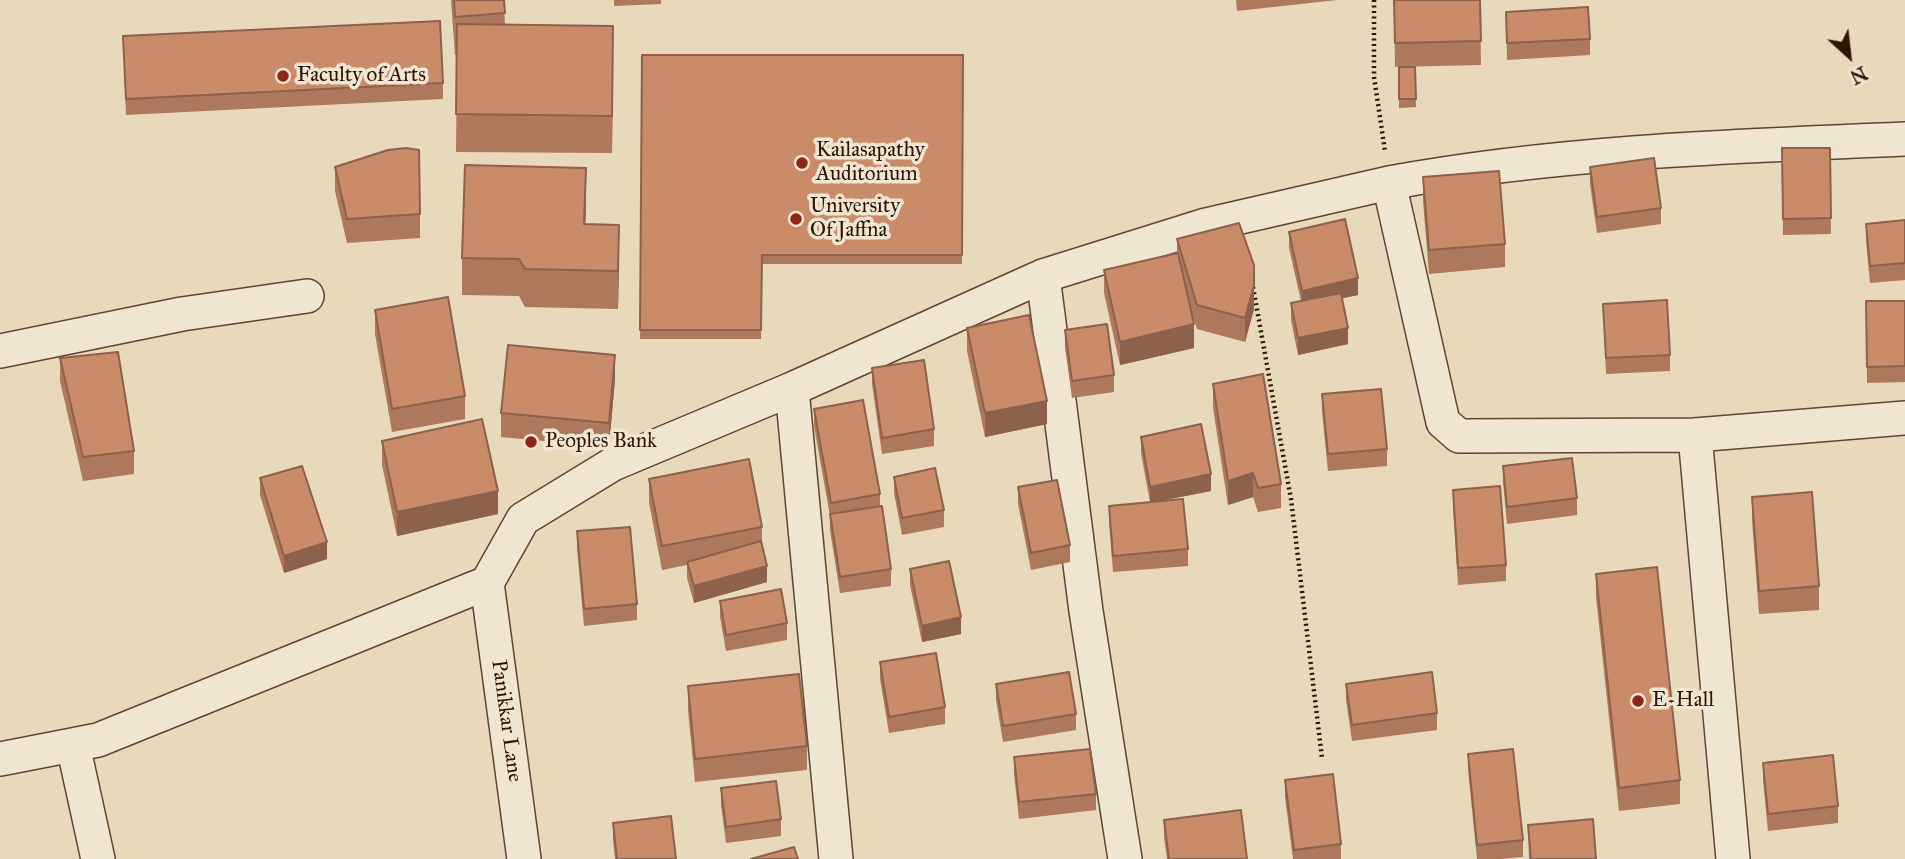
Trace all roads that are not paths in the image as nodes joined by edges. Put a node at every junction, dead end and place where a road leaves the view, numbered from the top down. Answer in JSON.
{"nodes":[{"id":1,"x":1905,"y":139,"type":"edge"},
{"id":2,"x":1389,"y":183,"type":"junction"},
{"id":3,"x":1043,"y":276,"type":"junction"},
{"id":4,"x":307,"y":296,"type":"dead end"},
{"id":5,"x":0,"y":351,"type":"edge"},
{"id":6,"x":792,"y":389,"type":"junction"},
{"id":7,"x":1905,"y":418,"type":"edge"},
{"id":8,"x":1695,"y":435,"type":"junction"},
{"id":9,"x":487,"y":583,"type":"junction"},
{"id":10,"x":72,"y":745,"type":"junction"},
{"id":11,"x":0,"y":759,"type":"edge"},
{"id":12,"x":98,"y":859,"type":"edge"},
{"id":13,"x":524,"y":859,"type":"edge"},
{"id":14,"x":836,"y":859,"type":"edge"},
{"id":15,"x":1125,"y":859,"type":"edge"},
{"id":16,"x":1733,"y":859,"type":"edge"}],
"edges":[{"from":1,"to":2,"type":"street"},
{"from":2,"to":3,"type":"street"},
{"from":2,"to":8,"type":"street"},
{"from":3,"to":6,"type":"street"},
{"from":3,"to":15,"type":"street"},
{"from":4,"to":5,"type":"street"},
{"from":6,"to":9,"type":"street"},
{"from":6,"to":14,"type":"street"},
{"from":7,"to":8,"type":"street"},
{"from":8,"to":16,"type":"street"},
{"from":9,"to":10,"type":"street"},
{"from":9,"to":13,"type":"street","name":"Panikkar Lane"},
{"from":10,"to":11,"type":"street"},
{"from":10,"to":12,"type":"street"}]}
